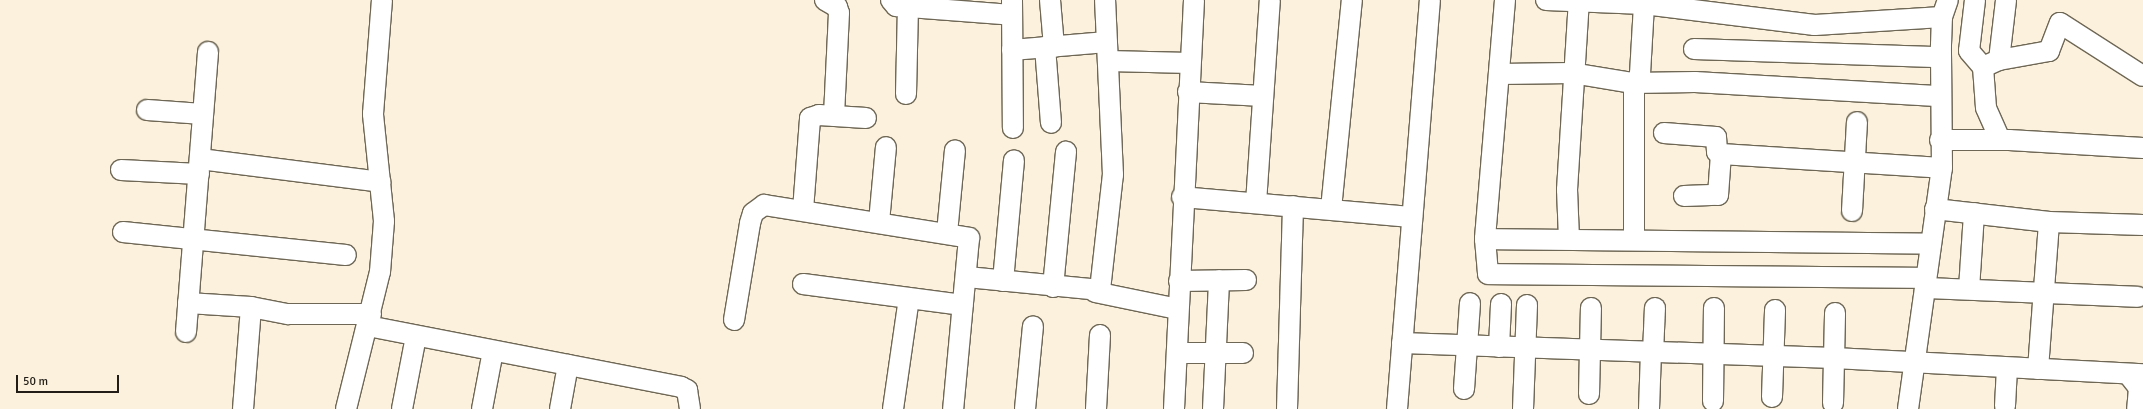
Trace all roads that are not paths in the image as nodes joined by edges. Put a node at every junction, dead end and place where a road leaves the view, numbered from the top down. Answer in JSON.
{"nodes":[{"id":1,"x":382,"y":0,"type":"edge"},
{"id":2,"x":825,"y":0,"type":"edge"},
{"id":3,"x":1050,"y":0,"type":"edge"},
{"id":4,"x":1105,"y":0,"type":"edge"},
{"id":5,"x":1194,"y":0,"type":"edge"},
{"id":6,"x":1270,"y":0,"type":"edge"},
{"id":7,"x":1352,"y":0,"type":"edge"},
{"id":8,"x":1430,"y":0,"type":"edge"},
{"id":9,"x":1504,"y":0,"type":"edge"},
{"id":10,"x":1546,"y":0,"type":"edge"},
{"id":11,"x":1975,"y":0,"type":"edge"},
{"id":12,"x":2006,"y":0,"type":"edge"},
{"id":13,"x":1585,"y":1,"type":"edge"},
{"id":14,"x":899,"y":4,"type":"edge"},
{"id":15,"x":1656,"y":4,"type":"edge"},
{"id":16,"x":1699,"y":5,"type":"edge"},
{"id":17,"x":964,"y":6,"type":"edge"},
{"id":18,"x":1012,"y":7,"type":"edge"},
{"id":19,"x":1945,"y":9,"type":"edge"},
{"id":20,"x":1107,"y":42,"type":"junction"},
{"id":21,"x":1049,"y":47,"type":"junction"},
{"id":22,"x":1694,"y":49,"type":"dead end"},
{"id":23,"x":1012,"y":50,"type":"junction"},
{"id":24,"x":208,"y":52,"type":"dead end"},
{"id":25,"x":1941,"y":57,"type":"junction"},
{"id":26,"x":1108,"y":61,"type":"junction"},
{"id":27,"x":1190,"y":63,"type":"junction"},
{"id":28,"x":1991,"y":64,"type":"junction"},
{"id":29,"x":1572,"y":73,"type":"junction"},
{"id":30,"x":1499,"y":74,"type":"junction"},
{"id":31,"x":2143,"y":76,"type":"edge"},
{"id":32,"x":1635,"y":83,"type":"junction"},
{"id":33,"x":1188,"y":92,"type":"junction"},
{"id":34,"x":906,"y":94,"type":"dead end"},
{"id":35,"x":1264,"y":96,"type":"junction"},
{"id":36,"x":1941,"y":96,"type":"junction"},
{"id":37,"x":147,"y":110,"type":"dead end"},
{"id":38,"x":203,"y":114,"type":"junction"},
{"id":39,"x":834,"y":116,"type":"junction"},
{"id":40,"x":866,"y":118,"type":"dead end"},
{"id":41,"x":1857,"y":122,"type":"dead end"},
{"id":42,"x":1051,"y":123,"type":"dead end"},
{"id":43,"x":1013,"y":128,"type":"dead end"},
{"id":44,"x":1664,"y":133,"type":"dead end"},
{"id":45,"x":1940,"y":140,"type":"junction"},
{"id":46,"x":2000,"y":140,"type":"junction"},
{"id":47,"x":886,"y":147,"type":"dead end"},
{"id":48,"x":2143,"y":148,"type":"edge"},
{"id":49,"x":955,"y":150,"type":"dead end"},
{"id":50,"x":1066,"y":152,"type":"dead end"},
{"id":51,"x":1721,"y":154,"type":"junction"},
{"id":52,"x":1014,"y":161,"type":"dead end"},
{"id":53,"x":1855,"y":161,"type":"junction"},
{"id":54,"x":199,"y":166,"type":"junction"},
{"id":55,"x":1942,"y":168,"type":"junction"},
{"id":56,"x":121,"y":170,"type":"dead end"},
{"id":57,"x":381,"y":182,"type":"junction"},
{"id":58,"x":1684,"y":196,"type":"dead end"},
{"id":59,"x":1182,"y":197,"type":"junction"},
{"id":60,"x":1256,"y":203,"type":"junction"},
{"id":61,"x":1293,"y":206,"type":"junction"},
{"id":62,"x":1331,"y":209,"type":"junction"},
{"id":63,"x":1935,"y":209,"type":"junction"},
{"id":64,"x":803,"y":210,"type":"junction"},
{"id":65,"x":1852,"y":211,"type":"dead end"},
{"id":66,"x":1974,"y":213,"type":"junction"},
{"id":67,"x":1412,"y":217,"type":"junction"},
{"id":68,"x":879,"y":222,"type":"junction"},
{"id":69,"x":2049,"y":222,"type":"junction"},
{"id":70,"x":2143,"y":225,"type":"edge"},
{"id":71,"x":123,"y":232,"type":"dead end"},
{"id":72,"x":947,"y":233,"type":"junction"},
{"id":73,"x":194,"y":237,"type":"junction"},
{"id":74,"x":1485,"y":239,"type":"junction"},
{"id":75,"x":1569,"y":239,"type":"junction"},
{"id":76,"x":1634,"y":240,"type":"junction"},
{"id":77,"x":1931,"y":244,"type":"junction"},
{"id":78,"x":346,"y":255,"type":"dead end"},
{"id":79,"x":967,"y":277,"type":"junction"},
{"id":80,"x":1218,"y":280,"type":"junction"},
{"id":81,"x":1246,"y":280,"type":"dead end"},
{"id":82,"x":1003,"y":281,"type":"junction"},
{"id":83,"x":1179,"y":281,"type":"junction"},
{"id":84,"x":1926,"y":283,"type":"junction"},
{"id":85,"x":803,"y":284,"type":"dead end"},
{"id":86,"x":1053,"y":287,"type":"junction"},
{"id":87,"x":1969,"y":290,"type":"junction"},
{"id":88,"x":1095,"y":292,"type":"junction"},
{"id":89,"x":2043,"y":293,"type":"junction"},
{"id":90,"x":2138,"y":297,"type":"dead end"},
{"id":91,"x":909,"y":298,"type":"junction"},
{"id":92,"x":1470,"y":303,"type":"dead end"},
{"id":93,"x":188,"y":304,"type":"junction"},
{"id":94,"x":1501,"y":304,"type":"dead end"},
{"id":95,"x":963,"y":305,"type":"junction"},
{"id":96,"x":1528,"y":305,"type":"dead end"},
{"id":97,"x":251,"y":307,"type":"junction"},
{"id":98,"x":1591,"y":308,"type":"dead end"},
{"id":99,"x":1655,"y":308,"type":"dead end"},
{"id":100,"x":1714,"y":308,"type":"dead end"},
{"id":101,"x":1178,"y":309,"type":"junction"},
{"id":102,"x":1775,"y":310,"type":"dead end"},
{"id":103,"x":1835,"y":313,"type":"dead end"},
{"id":104,"x":369,"y":320,"type":"junction"},
{"id":105,"x":734,"y":320,"type":"dead end"},
{"id":106,"x":1033,"y":326,"type":"dead end"},
{"id":107,"x":186,"y":332,"type":"dead end"},
{"id":108,"x":1100,"y":335,"type":"dead end"},
{"id":109,"x":416,"y":336,"type":"junction"},
{"id":110,"x":1402,"y":343,"type":"junction"},
{"id":111,"x":1466,"y":346,"type":"junction"},
{"id":112,"x":1499,"y":347,"type":"junction"},
{"id":113,"x":1526,"y":348,"type":"junction"},
{"id":114,"x":493,"y":350,"type":"junction"},
{"id":115,"x":1591,"y":351,"type":"junction"},
{"id":116,"x":1177,"y":353,"type":"junction"},
{"id":117,"x":1216,"y":353,"type":"junction"},
{"id":118,"x":1243,"y":353,"type":"dead end"},
{"id":119,"x":1652,"y":353,"type":"junction"},
{"id":120,"x":1713,"y":354,"type":"junction"},
{"id":121,"x":1774,"y":357,"type":"junction"},
{"id":122,"x":1834,"y":358,"type":"junction"},
{"id":123,"x":1916,"y":363,"type":"junction"},
{"id":124,"x":568,"y":365,"type":"junction"},
{"id":125,"x":2007,"y":368,"type":"junction"},
{"id":126,"x":2038,"y":369,"type":"junction"},
{"id":127,"x":2136,"y":374,"type":"edge"},
{"id":128,"x":1464,"y":389,"type":"dead end"},
{"id":129,"x":1589,"y":394,"type":"dead end"},
{"id":130,"x":1772,"y":397,"type":"dead end"},
{"id":131,"x":1713,"y":401,"type":"dead end"},
{"id":132,"x":1833,"y":403,"type":"dead end"},
{"id":133,"x":2004,"y":406,"type":"dead end"},
{"id":134,"x":243,"y":409,"type":"edge"},
{"id":135,"x":346,"y":409,"type":"edge"},
{"id":136,"x":402,"y":409,"type":"edge"},
{"id":137,"x":482,"y":409,"type":"edge"},
{"id":138,"x":560,"y":409,"type":"edge"},
{"id":139,"x":690,"y":409,"type":"edge"},
{"id":140,"x":893,"y":409,"type":"edge"},
{"id":141,"x":953,"y":409,"type":"edge"},
{"id":142,"x":1025,"y":409,"type":"edge"},
{"id":143,"x":1096,"y":409,"type":"edge"},
{"id":144,"x":1174,"y":409,"type":"edge"},
{"id":145,"x":1214,"y":409,"type":"edge"},
{"id":146,"x":1287,"y":409,"type":"edge"},
{"id":147,"x":1397,"y":409,"type":"edge"},
{"id":148,"x":1524,"y":409,"type":"edge"},
{"id":149,"x":1649,"y":409,"type":"edge"},
{"id":150,"x":1908,"y":409,"type":"edge"},
{"id":151,"x":2137,"y":409,"type":"edge"}],
"edges":[{"from":1,"to":57,"type":"street"},
{"from":2,"to":39,"type":"street"},
{"from":3,"to":21,"type":"street"},
{"from":4,"to":20,"type":"street"},
{"from":5,"to":27,"type":"street"},
{"from":6,"to":35,"type":"street"},
{"from":7,"to":62,"type":"street"},
{"from":8,"to":67,"type":"street"},
{"from":9,"to":30,"type":"street"},
{"from":10,"to":13,"type":"street"},
{"from":11,"to":28,"type":"street"},
{"from":12,"to":28,"type":"street"},
{"from":13,"to":15,"type":"street"},
{"from":13,"to":29,"type":"street"},
{"from":14,"to":17,"type":"street"},
{"from":14,"to":34,"type":"street"},
{"from":15,"to":16,"type":"street"},
{"from":15,"to":32,"type":"street"},
{"from":16,"to":19,"type":"street"},
{"from":17,"to":18,"type":"street"},
{"from":18,"to":23,"type":"street"},
{"from":19,"to":25,"type":"street"},
{"from":20,"to":21,"type":"street"},
{"from":20,"to":26,"type":"street"},
{"from":21,"to":23,"type":"street"},
{"from":21,"to":42,"type":"street"},
{"from":22,"to":25,"type":"street"},
{"from":23,"to":43,"type":"street"},
{"from":24,"to":38,"type":"street"},
{"from":25,"to":36,"type":"street"},
{"from":26,"to":27,"type":"street"},
{"from":26,"to":88,"type":"street"},
{"from":27,"to":33,"type":"street"},
{"from":28,"to":31,"type":"street"},
{"from":28,"to":46,"type":"street"},
{"from":29,"to":30,"type":"street"},
{"from":29,"to":32,"type":"street"},
{"from":29,"to":75,"type":"street"},
{"from":30,"to":74,"type":"street"},
{"from":32,"to":36,"type":"street"},
{"from":32,"to":76,"type":"street"},
{"from":33,"to":35,"type":"street"},
{"from":33,"to":59,"type":"street"},
{"from":35,"to":60,"type":"street"},
{"from":36,"to":45,"type":"street"},
{"from":37,"to":38,"type":"street"},
{"from":38,"to":54,"type":"street"},
{"from":39,"to":40,"type":"street"},
{"from":39,"to":64,"type":"street"},
{"from":41,"to":53,"type":"street"},
{"from":44,"to":51,"type":"street"},
{"from":45,"to":46,"type":"street"},
{"from":45,"to":55,"type":"street"},
{"from":46,"to":48,"type":"street"},
{"from":47,"to":68,"type":"street"},
{"from":49,"to":72,"type":"street"},
{"from":50,"to":86,"type":"street"},
{"from":51,"to":53,"type":"street"},
{"from":51,"to":58,"type":"street"},
{"from":52,"to":82,"type":"street"},
{"from":53,"to":55,"type":"street"},
{"from":53,"to":65,"type":"street"},
{"from":54,"to":56,"type":"street"},
{"from":54,"to":57,"type":"street"},
{"from":54,"to":73,"type":"street"},
{"from":55,"to":63,"type":"street"},
{"from":57,"to":104,"type":"street"},
{"from":59,"to":60,"type":"street"},
{"from":59,"to":83,"type":"street"},
{"from":60,"to":61,"type":"street"},
{"from":61,"to":62,"type":"street"},
{"from":61,"to":146,"type":"street"},
{"from":62,"to":67,"type":"street"},
{"from":63,"to":66,"type":"street"},
{"from":63,"to":77,"type":"street"},
{"from":64,"to":68,"type":"street"},
{"from":64,"to":105,"type":"street"},
{"from":66,"to":69,"type":"street"},
{"from":66,"to":87,"type":"street"},
{"from":67,"to":110,"type":"street"},
{"from":68,"to":72,"type":"street"},
{"from":69,"to":70,"type":"street"},
{"from":69,"to":89,"type":"street"},
{"from":71,"to":73,"type":"street"},
{"from":72,"to":79,"type":"street"},
{"from":73,"to":78,"type":"street"},
{"from":73,"to":93,"type":"street"},
{"from":74,"to":75,"type":"street"},
{"from":74,"to":84,"type":"street"},
{"from":75,"to":76,"type":"street"},
{"from":76,"to":77,"type":"street"},
{"from":77,"to":84,"type":"street"},
{"from":79,"to":82,"type":"street"},
{"from":79,"to":95,"type":"street"},
{"from":80,"to":81,"type":"street"},
{"from":80,"to":83,"type":"street"},
{"from":80,"to":117,"type":"street"},
{"from":82,"to":86,"type":"street"},
{"from":83,"to":101,"type":"street"},
{"from":84,"to":87,"type":"street"},
{"from":84,"to":123,"type":"street"},
{"from":85,"to":91,"type":"street"},
{"from":86,"to":88,"type":"street"},
{"from":87,"to":89,"type":"street"},
{"from":88,"to":101,"type":"street"},
{"from":89,"to":90,"type":"street"},
{"from":89,"to":126,"type":"street"},
{"from":91,"to":95,"type":"street"},
{"from":91,"to":140,"type":"street"},
{"from":92,"to":111,"type":"street"},
{"from":93,"to":97,"type":"street"},
{"from":93,"to":107,"type":"street"},
{"from":94,"to":112,"type":"street"},
{"from":95,"to":141,"type":"street"},
{"from":96,"to":113,"type":"street"},
{"from":97,"to":104,"type":"street"},
{"from":97,"to":134,"type":"street"},
{"from":98,"to":115,"type":"street"},
{"from":99,"to":119,"type":"street"},
{"from":100,"to":120,"type":"street"},
{"from":101,"to":116,"type":"street"},
{"from":102,"to":121,"type":"street"},
{"from":103,"to":122,"type":"street"},
{"from":104,"to":109,"type":"street"},
{"from":104,"to":135,"type":"street"},
{"from":106,"to":142,"type":"street"},
{"from":108,"to":143,"type":"street"},
{"from":109,"to":114,"type":"street"},
{"from":109,"to":136,"type":"street"},
{"from":110,"to":111,"type":"street"},
{"from":110,"to":147,"type":"street"},
{"from":111,"to":112,"type":"street"},
{"from":111,"to":128,"type":"street"},
{"from":112,"to":113,"type":"street"},
{"from":113,"to":115,"type":"street"},
{"from":113,"to":148,"type":"street"},
{"from":114,"to":124,"type":"street"},
{"from":114,"to":137,"type":"street"},
{"from":115,"to":119,"type":"street"},
{"from":115,"to":129,"type":"street"},
{"from":116,"to":117,"type":"street"},
{"from":116,"to":144,"type":"street"},
{"from":117,"to":118,"type":"street"},
{"from":117,"to":145,"type":"street"},
{"from":119,"to":120,"type":"street"},
{"from":119,"to":149,"type":"street"},
{"from":120,"to":121,"type":"street"},
{"from":120,"to":131,"type":"street"},
{"from":121,"to":122,"type":"street"},
{"from":121,"to":130,"type":"street"},
{"from":122,"to":123,"type":"street"},
{"from":122,"to":132,"type":"street"},
{"from":123,"to":125,"type":"street"},
{"from":123,"to":150,"type":"street"},
{"from":124,"to":138,"type":"street"},
{"from":124,"to":139,"type":"street"},
{"from":125,"to":126,"type":"street"},
{"from":125,"to":133,"type":"street"},
{"from":126,"to":127,"type":"street"},
{"from":127,"to":151,"type":"street"}]}
